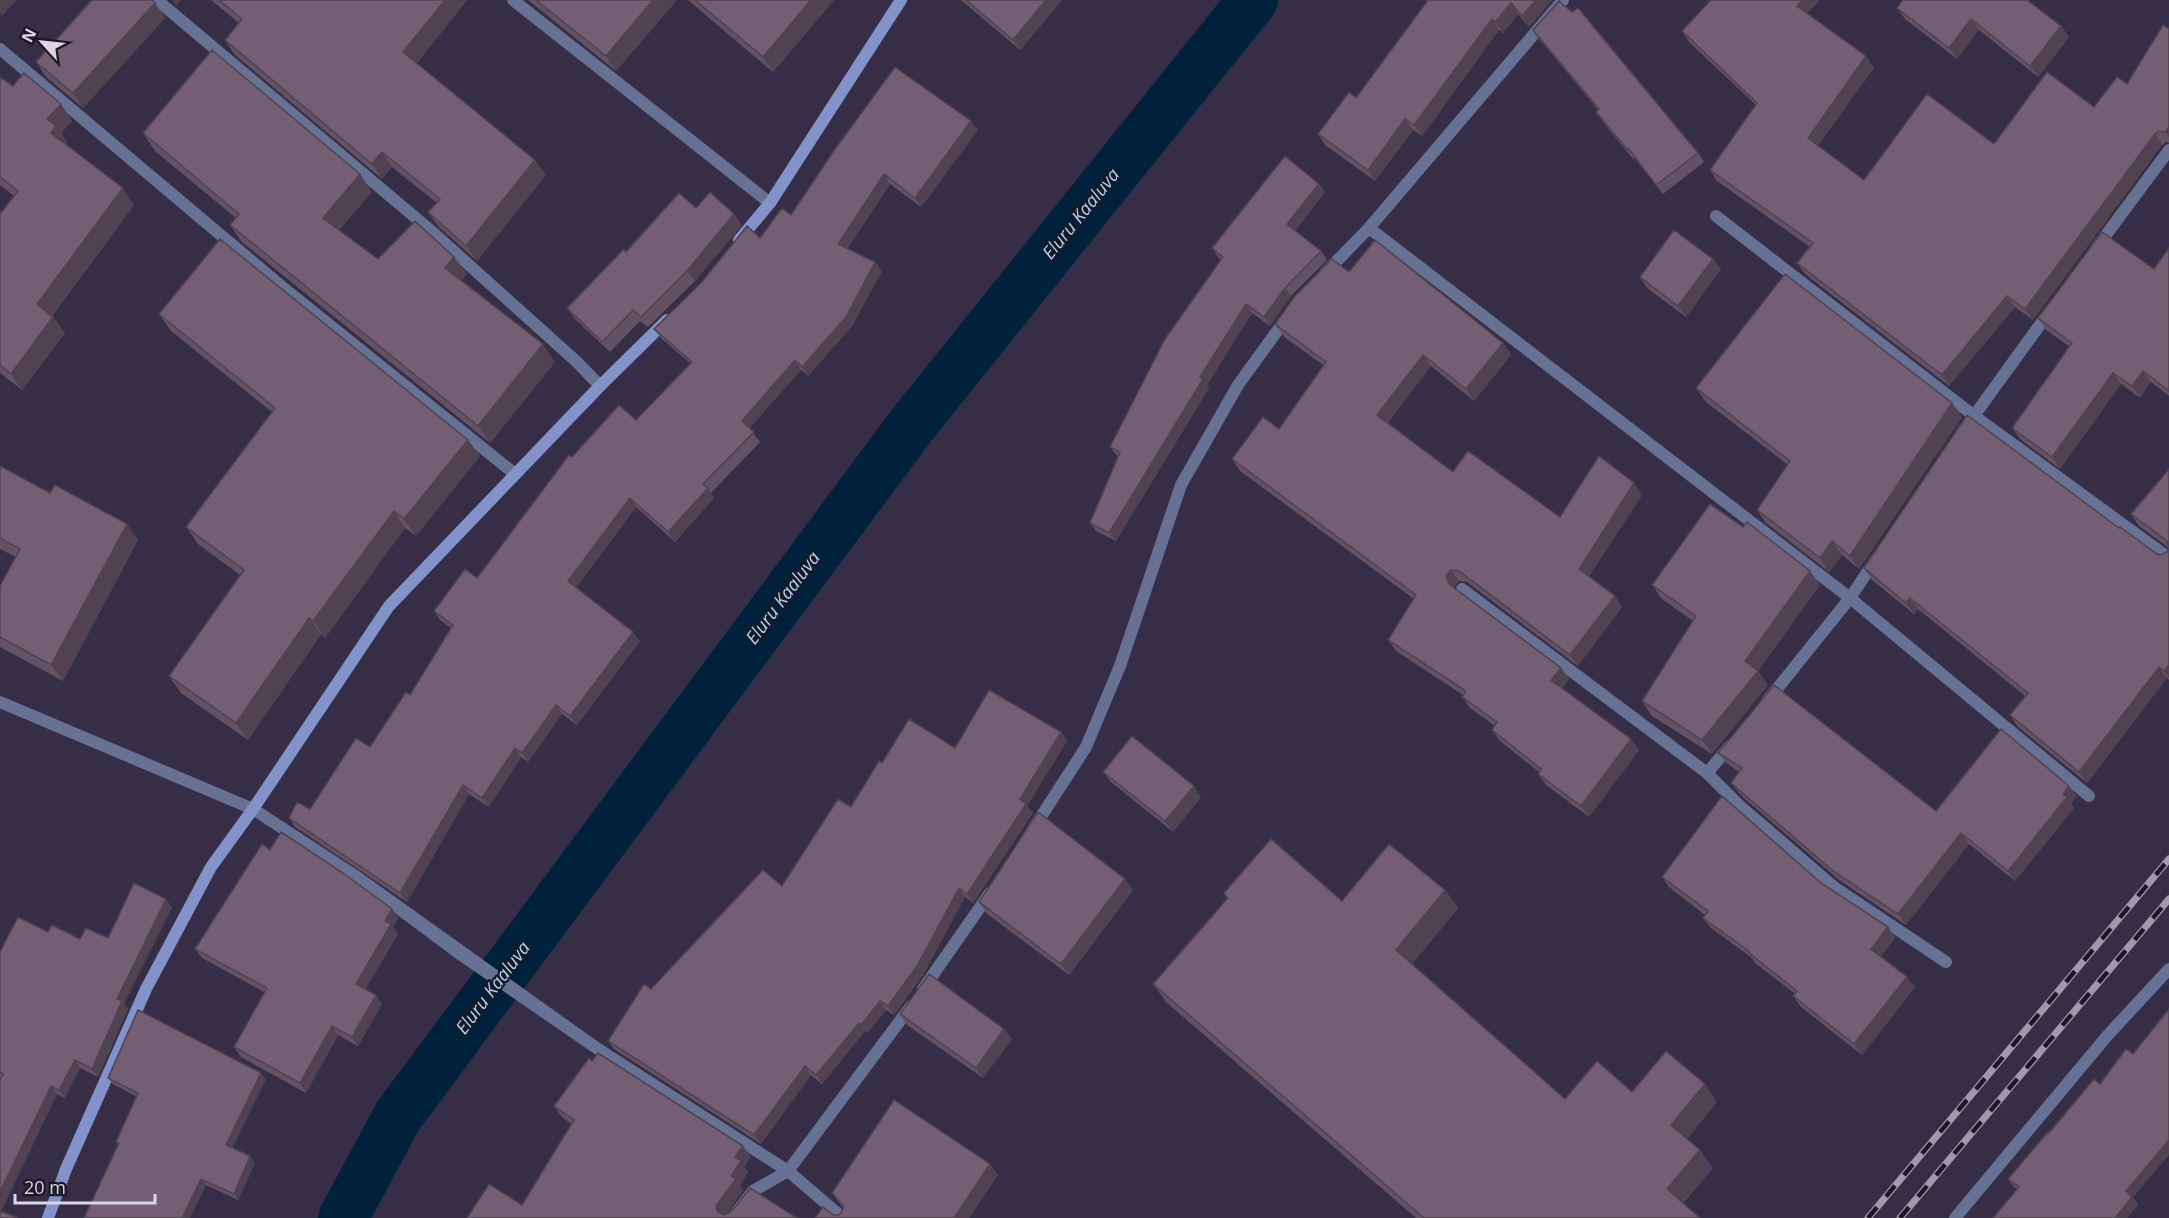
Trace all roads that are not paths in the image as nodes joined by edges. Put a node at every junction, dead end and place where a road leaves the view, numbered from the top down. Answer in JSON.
{"nodes":[{"id":1,"x":158,"y":0,"type":"edge"},
{"id":2,"x":513,"y":0,"type":"edge"},
{"id":3,"x":901,"y":0,"type":"edge"},
{"id":4,"x":1563,"y":0,"type":"edge"},
{"id":5,"x":0,"y":48,"type":"edge"},
{"id":6,"x":2169,"y":150,"type":"edge"},
{"id":7,"x":770,"y":203,"type":"junction"},
{"id":8,"x":1716,"y":216,"type":"dead end"},
{"id":9,"x":1369,"y":228,"type":"junction"},
{"id":10,"x":729,"y":254,"type":"edge"},
{"id":11,"x":2092,"y":254,"type":"edge"},
{"id":12,"x":1313,"y":286,"type":"edge"},
{"id":13,"x":2057,"y":301,"type":"edge"},
{"id":14,"x":1297,"y":302,"type":"edge"},
{"id":15,"x":676,"y":312,"type":"edge"},
{"id":16,"x":600,"y":386,"type":"junction"},
{"id":17,"x":1973,"y":415,"type":"junction"},
{"id":18,"x":1954,"y":444,"type":"edge"},
{"id":19,"x":515,"y":474,"type":"junction"},
{"id":20,"x":1882,"y":549,"type":"edge"},
{"id":21,"x":2169,"y":558,"type":"edge"},
{"id":22,"x":1462,"y":589,"type":"edge"},
{"id":23,"x":1850,"y":597,"type":"junction"},
{"id":24,"x":0,"y":702,"type":"edge"},
{"id":25,"x":1757,"y":713,"type":"edge"},
{"id":26,"x":1736,"y":739,"type":"edge"},
{"id":27,"x":1707,"y":773,"type":"junction"},
{"id":28,"x":2089,"y":796,"type":"dead end"},
{"id":29,"x":253,"y":809,"type":"junction"},
{"id":30,"x":1024,"y":842,"type":"edge"},
{"id":31,"x":999,"y":880,"type":"edge"},
{"id":32,"x":1946,"y":962,"type":"dead end"},
{"id":33,"x":2169,"y":969,"type":"edge"},
{"id":34,"x":788,"y":1171,"type":"junction"},
{"id":35,"x":48,"y":1218,"type":"edge"},
{"id":36,"x":732,"y":1218,"type":"edge"},
{"id":37,"x":843,"y":1218,"type":"edge"},
{"id":38,"x":1955,"y":1218,"type":"edge"}],
"edges":[{"from":1,"to":16,"type":"street"},
{"from":2,"to":7,"type":"street"},
{"from":3,"to":7,"type":"street"},
{"from":4,"to":9,"type":"street"},
{"from":5,"to":19,"type":"street"},
{"from":6,"to":11,"type":"street"},
{"from":7,"to":10,"type":"street"},
{"from":8,"to":17,"type":"street"},
{"from":9,"to":12,"type":"street"},
{"from":9,"to":23,"type":"street"},
{"from":13,"to":17,"type":"street"},
{"from":14,"to":30,"type":"street"},
{"from":15,"to":16,"type":"street"},
{"from":16,"to":19,"type":"street"},
{"from":17,"to":18,"type":"street"},
{"from":17,"to":21,"type":"street"},
{"from":19,"to":29,"type":"street"},
{"from":20,"to":23,"type":"street"},
{"from":22,"to":27,"type":"street"},
{"from":23,"to":25,"type":"street"},
{"from":23,"to":28,"type":"street"},
{"from":24,"to":29,"type":"street"},
{"from":26,"to":27,"type":"street"},
{"from":27,"to":32,"type":"street"},
{"from":29,"to":34,"type":"street"},
{"from":29,"to":35,"type":"street"},
{"from":31,"to":34,"type":"street"},
{"from":33,"to":38,"type":"street"},
{"from":34,"to":36,"type":"street"},
{"from":34,"to":37,"type":"street"}]}
